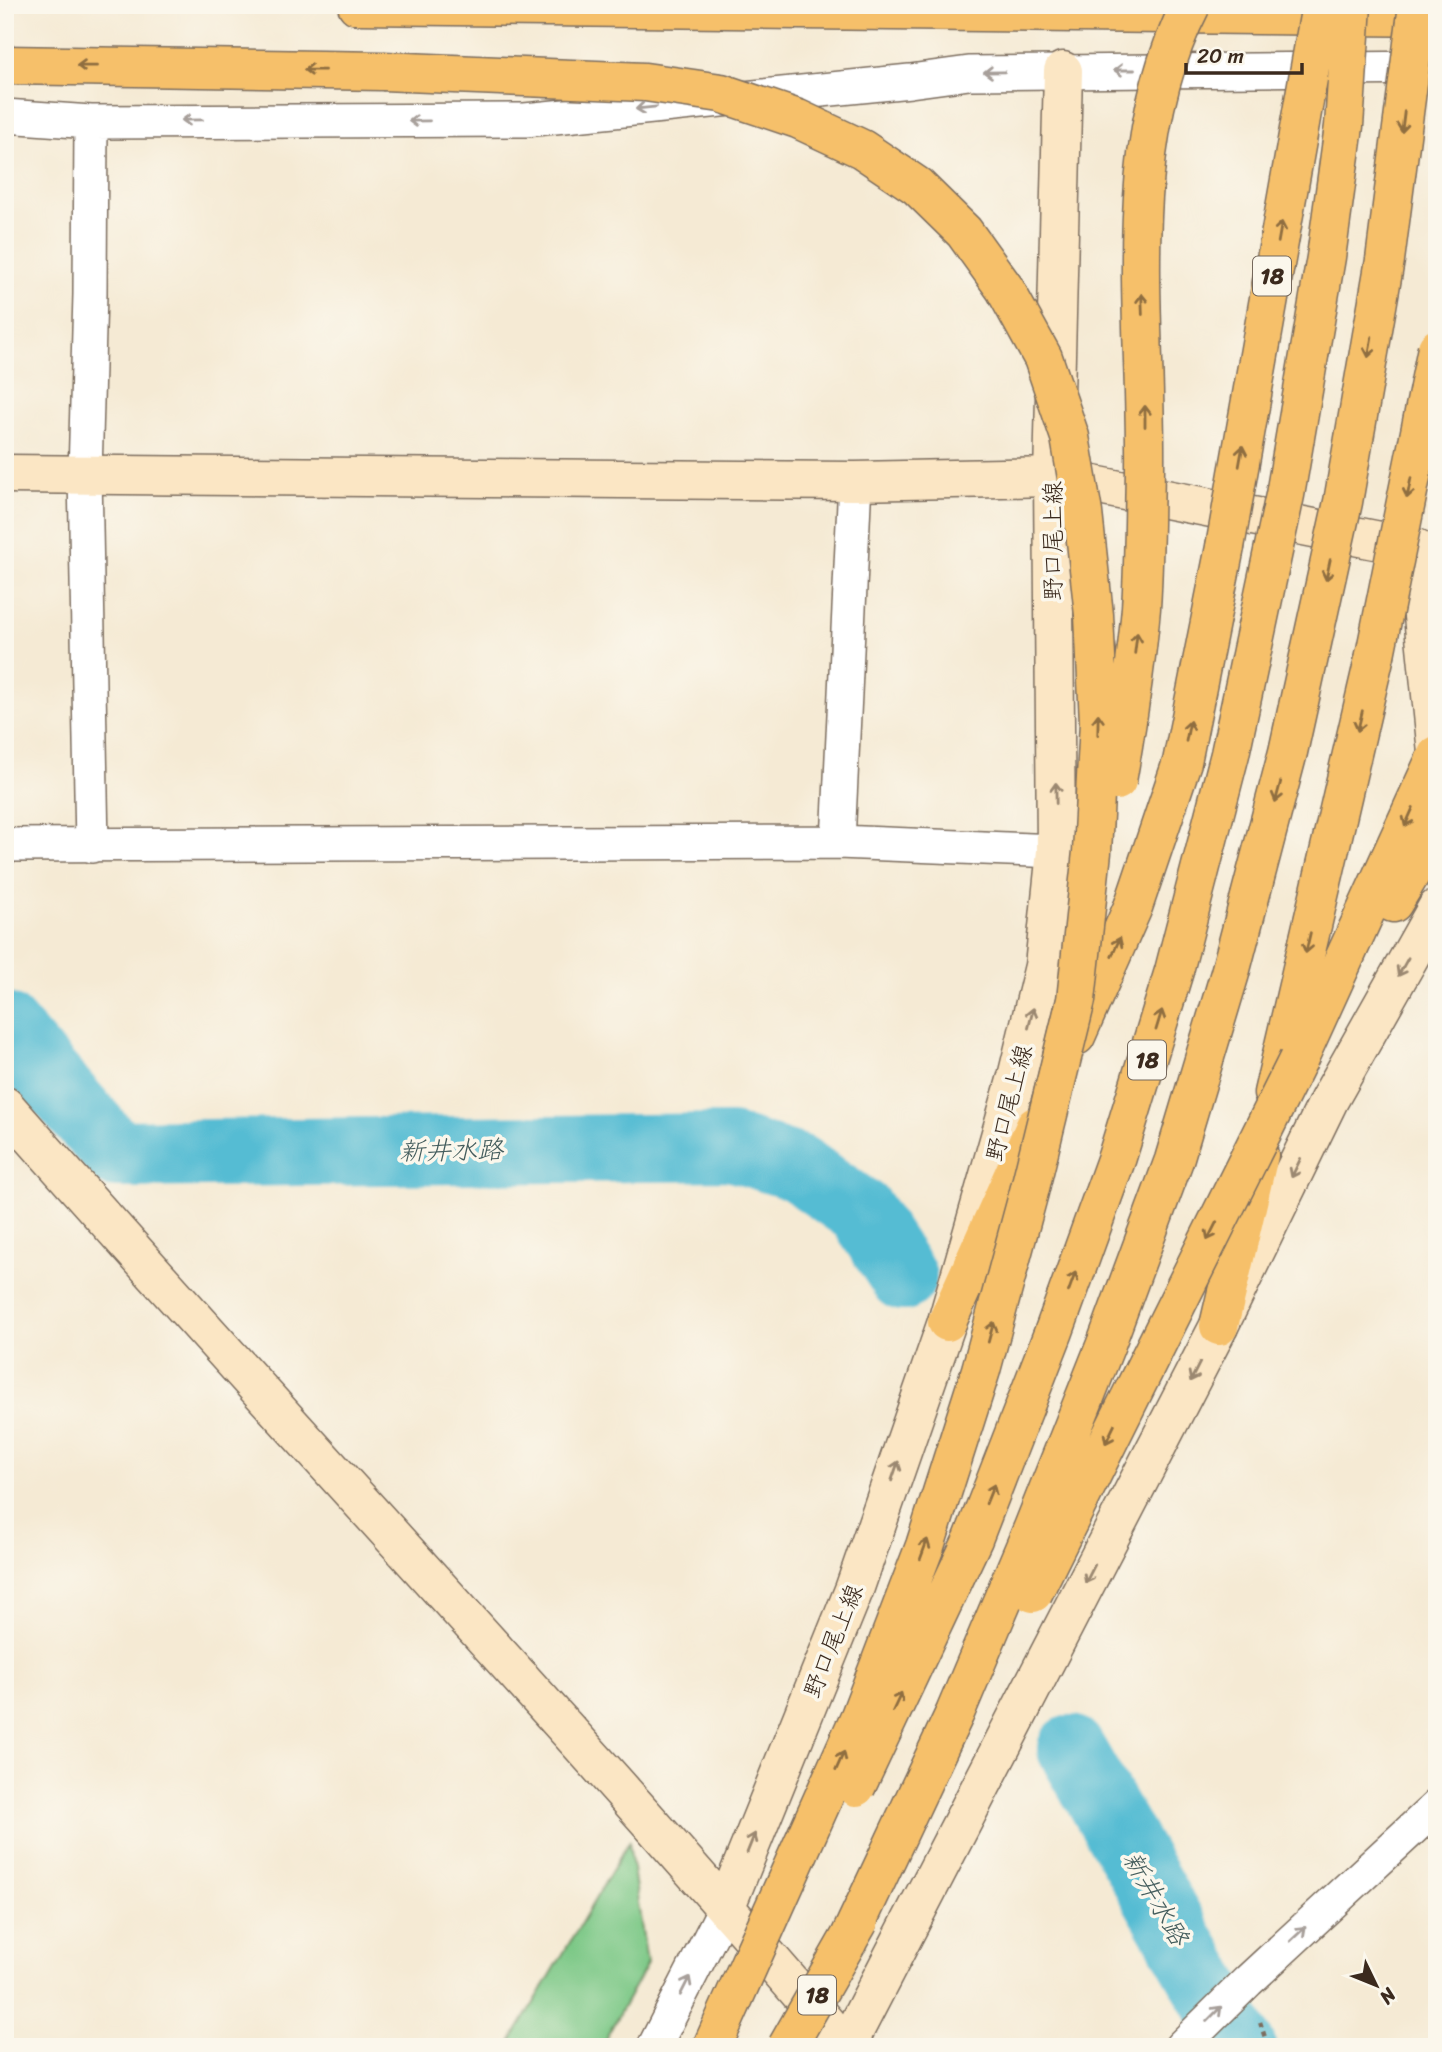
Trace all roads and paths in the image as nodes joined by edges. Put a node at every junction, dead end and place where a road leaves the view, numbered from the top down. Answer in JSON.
{"nodes":[{"id":1,"x":357,"y":5,"type":"edge"},
{"id":2,"x":1191,"y":5,"type":"edge"},
{"id":3,"x":1321,"y":5,"type":"edge"},
{"id":4,"x":1352,"y":5,"type":"edge"},
{"id":5,"x":1418,"y":5,"type":"edge"},
{"id":6,"x":1437,"y":17,"type":"edge"},
{"id":7,"x":5,"y":65,"type":"edge"},
{"id":8,"x":1437,"y":68,"type":"edge"},
{"id":9,"x":1063,"y":71,"type":"junction"},
{"id":10,"x":5,"y":116,"type":"edge"},
{"id":11,"x":91,"y":122,"type":"junction"},
{"id":12,"x":1437,"y":348,"type":"edge"},
{"id":13,"x":5,"y":474,"type":"edge"},
{"id":14,"x":85,"y":474,"type":"junction"},
{"id":15,"x":1053,"y":477,"type":"junction"},
{"id":16,"x":855,"y":481,"type":"junction"},
{"id":17,"x":1437,"y":754,"type":"edge"},
{"id":18,"x":1437,"y":830,"type":"edge"},
{"id":19,"x":838,"y":842,"type":"junction"},
{"id":20,"x":5,"y":845,"type":"edge"},
{"id":21,"x":92,"y":846,"type":"junction"},
{"id":22,"x":1056,"y":851,"type":"junction"},
{"id":23,"x":1437,"y":908,"type":"edge"},
{"id":24,"x":1076,"y":1000,"type":"junction"},
{"id":25,"x":1298,"y":1060,"type":"junction"},
{"id":26,"x":5,"y":1106,"type":"edge"},
{"id":27,"x":947,"y":1322,"type":"junction"},
{"id":28,"x":1219,"y":1326,"type":"junction"},
{"id":29,"x":1437,"y":1806,"type":"edge"},
{"id":30,"x":726,"y":1906,"type":"junction"},
{"id":31,"x":847,"y":1943,"type":"junction"},
{"id":32,"x":654,"y":2047,"type":"edge"},
{"id":33,"x":712,"y":2047,"type":"edge"},
{"id":34,"x":722,"y":2047,"type":"edge"},
{"id":35,"x":787,"y":2047,"type":"edge"},
{"id":36,"x":846,"y":2047,"type":"edge"},
{"id":37,"x":1181,"y":2047,"type":"edge"}],
"edges":[{"from":1,"to":6,"type":"main road"},
{"from":24,"to":2,"type":"main road","one_way":true,"bridge":true},
{"from":27,"to":3,"type":"main road","number":"18","one_way":true,"bridge":true},
{"from":34,"to":4,"type":"main road","number":"18","one_way":true,"bridge":true},
{"from":5,"to":31,"type":"main road","number":"18","one_way":true,"bridge":true},
{"from":24,"to":7,"type":"main road","one_way":true,"bridge":true},
{"from":8,"to":9,"type":"street","one_way":true},
{"from":9,"to":11,"type":"street","one_way":true},
{"from":9,"to":15,"type":"main road","name":"野口尾上線"},
{"from":10,"to":11,"type":"street"},
{"from":11,"to":14,"type":"street"},
{"from":12,"to":28,"type":"main road","one_way":true,"bridge":true},
{"from":13,"to":14,"type":"main road"},
{"from":14,"to":16,"type":"main road"},
{"from":14,"to":21,"type":"street"},
{"from":15,"to":16,"type":"main road"},
{"from":15,"to":17,"type":"main road"},
{"from":22,"to":15,"type":"main road","name":"野口尾上線","one_way":true},
{"from":16,"to":19,"type":"street"},
{"from":17,"to":25,"type":"main road","number":"18","one_way":true},
{"from":18,"to":25,"type":"main road"},
{"from":19,"to":21,"type":"street"},
{"from":19,"to":22,"type":"street"},
{"from":20,"to":21,"type":"street"},
{"from":27,"to":22,"type":"main road","name":"野口尾上線","one_way":true},
{"from":23,"to":28,"type":"main road","one_way":true},
{"from":33,"to":24,"type":"main road","one_way":true,"bridge":true},
{"from":25,"to":31,"type":"main road","number":"18","one_way":true,"bridge":true},
{"from":26,"to":30,"type":"main road"},
{"from":30,"to":27,"type":"main road","name":"野口尾上線","one_way":true},
{"from":28,"to":36,"type":"main road","one_way":true},
{"from":37,"to":29,"type":"street","one_way":true},
{"from":32,"to":30,"type":"street","one_way":true},
{"from":30,"to":36,"type":"main road"},
{"from":31,"to":35,"type":"main road","number":"18","bridge":true}]}
